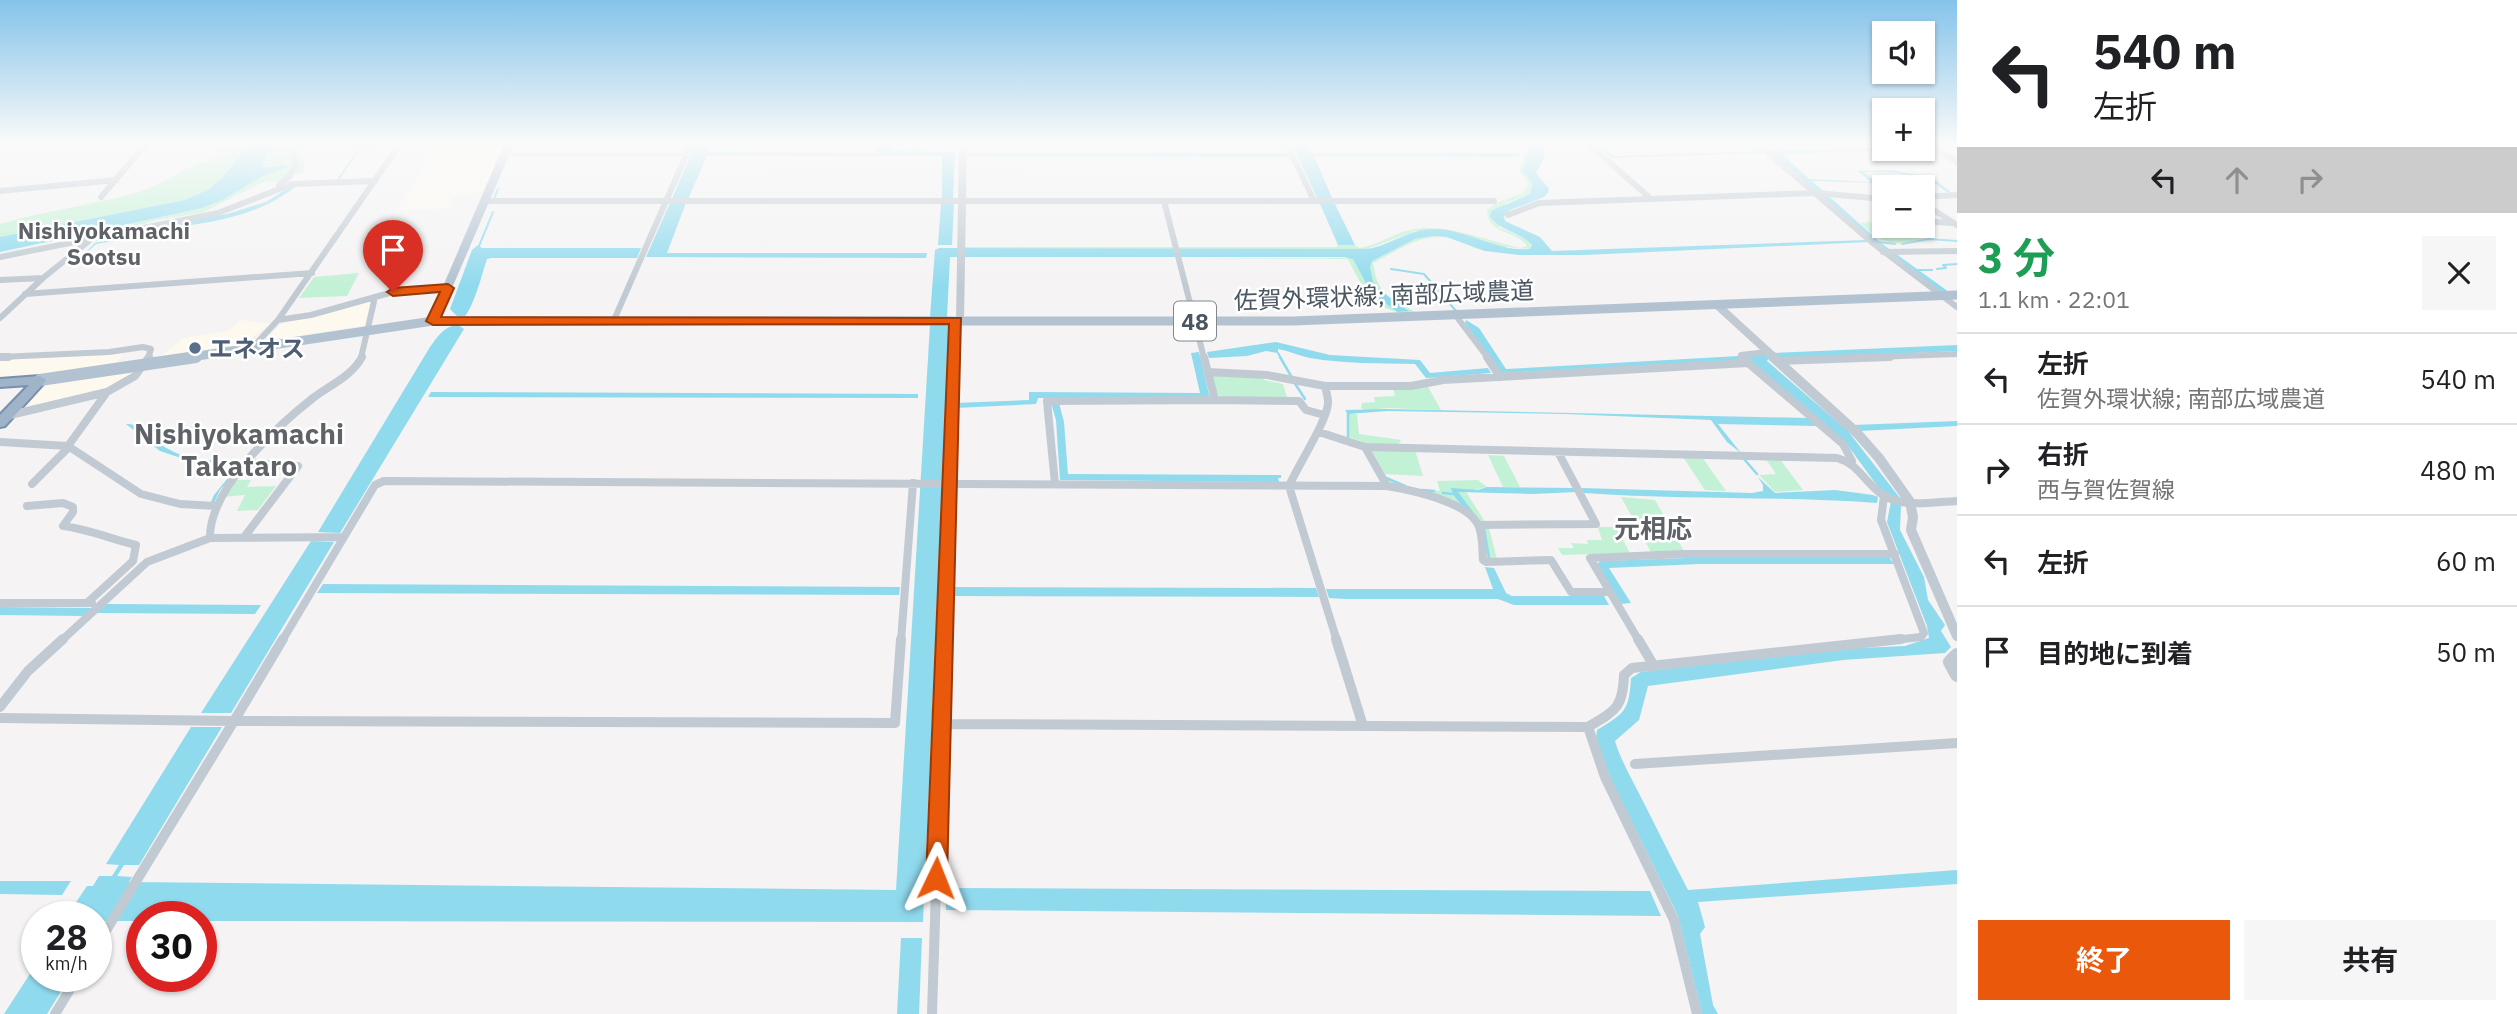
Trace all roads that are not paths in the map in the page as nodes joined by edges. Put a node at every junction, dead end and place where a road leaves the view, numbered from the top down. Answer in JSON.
{"nodes":[{"id":1,"x":107,"y":191,"type":"edge"},
{"id":2,"x":269,"y":191,"type":"edge"},
{"id":3,"x":275,"y":191,"type":"edge"},
{"id":4,"x":368,"y":191,"type":"edge"},
{"id":5,"x":489,"y":191,"type":"edge"},
{"id":6,"x":670,"y":191,"type":"edge"},
{"id":7,"x":962,"y":191,"type":"edge"},
{"id":8,"x":1309,"y":191,"type":"edge"},
{"id":9,"x":1642,"y":191,"type":"edge"},
{"id":10,"x":1816,"y":193,"type":"junction"},
{"id":11,"x":1957,"y":195,"type":"edge"},
{"id":12,"x":1935,"y":196,"type":"edge"},
{"id":13,"x":102,"y":197,"type":"dead end"},
{"id":14,"x":259,"y":198,"type":"junction"},
{"id":15,"x":1872,"y":198,"type":"edge"},
{"id":16,"x":1651,"y":199,"type":"junction"},
{"id":17,"x":485,"y":201,"type":"junction"},
{"id":18,"x":666,"y":201,"type":"junction"},
{"id":19,"x":962,"y":201,"type":"junction"},
{"id":20,"x":1164,"y":201,"type":"junction"},
{"id":21,"x":1314,"y":201,"type":"junction"},
{"id":22,"x":1494,"y":201,"type":"dead end"},
{"id":23,"x":1935,"y":211,"type":"edge"},
{"id":24,"x":1508,"y":215,"type":"dead end"},
{"id":25,"x":1935,"y":222,"type":"edge"},
{"id":26,"x":1955,"y":224,"type":"edge"},
{"id":27,"x":89,"y":241,"type":"junction"},
{"id":28,"x":1957,"y":251,"type":"edge"},
{"id":29,"x":1883,"y":252,"type":"junction"},
{"id":30,"x":0,"y":257,"type":"edge"},
{"id":31,"x":313,"y":273,"type":"junction"},
{"id":32,"x":43,"y":278,"type":"junction"},
{"id":33,"x":0,"y":280,"type":"edge"},
{"id":34,"x":448,"y":288,"type":"junction"},
{"id":35,"x":25,"y":293,"type":"junction"},
{"id":36,"x":1941,"y":295,"type":"junction"},
{"id":37,"x":1957,"y":295,"type":"edge"},
{"id":38,"x":375,"y":297,"type":"junction"},
{"id":39,"x":1717,"y":304,"type":"junction"},
{"id":40,"x":1957,"y":307,"type":"edge"},
{"id":41,"x":1456,"y":316,"type":"junction"},
{"id":42,"x":0,"y":318,"type":"edge"},
{"id":43,"x":278,"y":320,"type":"junction"},
{"id":44,"x":614,"y":320,"type":"junction"},
{"id":45,"x":958,"y":320,"type":"junction"},
{"id":46,"x":433,"y":321,"type":"junction"},
{"id":47,"x":1195,"y":321,"type":"junction"},
{"id":48,"x":368,"y":330,"type":"junction"},
{"id":49,"x":251,"y":349,"type":"junction"},
{"id":50,"x":1767,"y":352,"type":"junction"},
{"id":51,"x":1957,"y":354,"type":"edge"},
{"id":52,"x":0,"y":357,"type":"edge"},
{"id":53,"x":1777,"y":361,"type":"junction"},
{"id":54,"x":1748,"y":363,"type":"junction"},
{"id":55,"x":142,"y":366,"type":"junction"},
{"id":56,"x":1208,"y":372,"type":"junction"},
{"id":57,"x":1500,"y":377,"type":"junction"},
{"id":58,"x":40,"y":380,"type":"junction"},
{"id":59,"x":0,"y":383,"type":"edge"},
{"id":60,"x":1325,"y":386,"type":"junction"},
{"id":61,"x":107,"y":392,"type":"junction"},
{"id":62,"x":1215,"y":400,"type":"junction"},
{"id":63,"x":1324,"y":415,"type":"junction"},
{"id":64,"x":3,"y":417,"type":"edge"},
{"id":65,"x":1319,"y":432,"type":"junction"},
{"id":66,"x":0,"y":442,"type":"edge"},
{"id":67,"x":69,"y":446,"type":"junction"},
{"id":68,"x":1365,"y":447,"type":"junction"},
{"id":69,"x":1558,"y":452,"type":"junction"},
{"id":70,"x":1852,"y":461,"type":"junction"},
{"id":71,"x":248,"y":463,"type":"junction"},
{"id":72,"x":914,"y":483,"type":"junction"},
{"id":73,"x":32,"y":484,"type":"dead end"},
{"id":74,"x":948,"y":484,"type":"junction"},
{"id":75,"x":1055,"y":484,"type":"junction"},
{"id":76,"x":1289,"y":486,"type":"junction"},
{"id":77,"x":1387,"y":486,"type":"junction"},
{"id":78,"x":1896,"y":499,"type":"junction"},
{"id":79,"x":1957,"y":501,"type":"edge"},
{"id":80,"x":27,"y":506,"type":"dead end"},
{"id":81,"x":216,"y":506,"type":"junction"},
{"id":82,"x":1479,"y":525,"type":"junction"},
{"id":83,"x":245,"y":536,"type":"junction"},
{"id":84,"x":344,"y":537,"type":"junction"},
{"id":85,"x":210,"y":538,"type":"junction"},
{"id":86,"x":1895,"y":554,"type":"junction"},
{"id":87,"x":1608,"y":592,"type":"junction"},
{"id":88,"x":0,"y":603,"type":"edge"},
{"id":89,"x":87,"y":603,"type":"junction"},
{"id":90,"x":102,"y":603,"type":"junction"},
{"id":91,"x":1957,"y":636,"type":"edge"},
{"id":92,"x":1957,"y":655,"type":"edge"},
{"id":93,"x":1654,"y":666,"type":"junction"},
{"id":94,"x":1957,"y":676,"type":"edge"},
{"id":95,"x":0,"y":707,"type":"edge"},
{"id":96,"x":0,"y":718,"type":"edge"},
{"id":97,"x":234,"y":721,"type":"junction"},
{"id":98,"x":942,"y":724,"type":"junction"},
{"id":99,"x":1363,"y":726,"type":"junction"},
{"id":100,"x":1588,"y":727,"type":"junction"},
{"id":101,"x":1957,"y":743,"type":"edge"},
{"id":102,"x":1635,"y":764,"type":"dead end"},
{"id":103,"x":112,"y":922,"type":"edge"},
{"id":104,"x":68,"y":992,"type":"edge"},
{"id":105,"x":55,"y":1014,"type":"edge"},
{"id":106,"x":932,"y":1014,"type":"edge"},
{"id":107,"x":1697,"y":1014,"type":"edge"}],
"edges":[{"from":1,"to":13,"type":"street"},
{"from":2,"to":14,"type":"street"},
{"from":3,"to":14,"type":"street"},
{"from":4,"to":31,"type":"street"},
{"from":5,"to":17,"type":"main road"},
{"from":6,"to":18,"type":"street"},
{"from":7,"to":19,"type":"street"},
{"from":8,"to":21,"type":"street"},
{"from":9,"to":16,"type":"street"},
{"from":10,"to":15,"type":"street"},
{"from":10,"to":16,"type":"street"},
{"from":10,"to":29,"type":"street"},
{"from":11,"to":12,"type":"street"},
{"from":14,"to":27,"type":"street"},
{"from":16,"to":24,"type":"street"},
{"from":17,"to":18,"type":"street"},
{"from":17,"to":34,"type":"main road"},
{"from":18,"to":19,"type":"street"},
{"from":18,"to":44,"type":"street"},
{"from":19,"to":20,"type":"street"},
{"from":19,"to":45,"type":"street"},
{"from":20,"to":21,"type":"street"},
{"from":20,"to":47,"type":"street"},
{"from":21,"to":22,"type":"street"},
{"from":23,"to":26,"type":"street"},
{"from":25,"to":26,"type":"street"},
{"from":27,"to":30,"type":"street"},
{"from":27,"to":32,"type":"street"},
{"from":28,"to":29,"type":"street"},
{"from":29,"to":36,"type":"street"},
{"from":31,"to":35,"type":"street"},
{"from":31,"to":43,"type":"street"},
{"from":32,"to":33,"type":"street"},
{"from":32,"to":35,"type":"street"},
{"from":34,"to":38,"type":"street"},
{"from":34,"to":46,"type":"main road"},
{"from":35,"to":42,"type":"street"},
{"from":36,"to":37,"type":"main road","name":"佐賀外環状線; 南部広域農道","number":"48"},
{"from":36,"to":39,"type":"main road","name":"佐賀外環状線; 南部広域農道","number":"48"},
{"from":36,"to":40,"type":"street"},
{"from":38,"to":43,"type":"street"},
{"from":38,"to":48,"type":"street"},
{"from":39,"to":41,"type":"main road","name":"佐賀外環状線; 南部広域農道","number":"48"},
{"from":39,"to":50,"type":"street"},
{"from":41,"to":47,"type":"main road","name":"佐賀外環状線; 南部広域農道","number":"48"},
{"from":41,"to":57,"type":"street"},
{"from":43,"to":49,"type":"street"},
{"from":44,"to":45,"type":"main road","name":"佐賀外環状線; 南部広域農道","number":"48"},
{"from":44,"to":46,"type":"main road","name":"佐賀外環状線; 南部広域農道","number":"48"},
{"from":45,"to":47,"type":"main road","name":"佐賀外環状線; 南部広域農道","number":"48"},
{"from":45,"to":74,"type":"street"},
{"from":46,"to":48,"type":"main road","number":"48"},
{"from":47,"to":56,"type":"street"},
{"from":48,"to":49,"type":"main road","number":"48"},
{"from":48,"to":71,"type":"street"},
{"from":49,"to":55,"type":"main road","number":"48"},
{"from":50,"to":53,"type":"street"},
{"from":50,"to":54,"type":"street"},
{"from":51,"to":53,"type":"street"},
{"from":52,"to":55,"type":"street"},
{"from":53,"to":78,"type":"street"},
{"from":54,"to":57,"type":"street"},
{"from":54,"to":70,"type":"street"},
{"from":55,"to":58,"type":"main road","number":"48"},
{"from":55,"to":61,"type":"street"},
{"from":56,"to":60,"type":"street"},
{"from":56,"to":62,"type":"street"},
{"from":57,"to":60,"type":"street"},
{"from":58,"to":59,"type":"highway"},
{"from":58,"to":64,"type":"highway"},
{"from":60,"to":63,"type":"street"},
{"from":61,"to":64,"type":"street"},
{"from":61,"to":67,"type":"street"},
{"from":62,"to":63,"type":"street"},
{"from":62,"to":75,"type":"street"},
{"from":63,"to":65,"type":"street"},
{"from":65,"to":68,"type":"street"},
{"from":65,"to":76,"type":"street"},
{"from":66,"to":67,"type":"street"},
{"from":67,"to":73,"type":"street"},
{"from":67,"to":81,"type":"street"},
{"from":68,"to":69,"type":"street"},
{"from":68,"to":77,"type":"street"},
{"from":69,"to":70,"type":"street"},
{"from":69,"to":82,"type":"street"},
{"from":70,"to":78,"type":"street"},
{"from":71,"to":81,"type":"street"},
{"from":71,"to":83,"type":"street"},
{"from":72,"to":74,"type":"street"},
{"from":72,"to":84,"type":"street"},
{"from":72,"to":97,"type":"street"},
{"from":74,"to":75,"type":"street"},
{"from":74,"to":98,"type":"street"},
{"from":75,"to":76,"type":"street"},
{"from":76,"to":77,"type":"street"},
{"from":76,"to":99,"type":"street"},
{"from":77,"to":82,"type":"street"},
{"from":78,"to":79,"type":"street"},
{"from":78,"to":86,"type":"street"},
{"from":78,"to":91,"type":"street"},
{"from":80,"to":89,"type":"street"},
{"from":81,"to":85,"type":"street"},
{"from":82,"to":87,"type":"street"},
{"from":83,"to":84,"type":"street"},
{"from":83,"to":85,"type":"street"},
{"from":84,"to":97,"type":"street"},
{"from":85,"to":90,"type":"street"},
{"from":86,"to":87,"type":"street"},
{"from":86,"to":93,"type":"street"},
{"from":87,"to":93,"type":"street"},
{"from":88,"to":89,"type":"street"},
{"from":89,"to":90,"type":"street"},
{"from":90,"to":95,"type":"street"},
{"from":92,"to":94,"type":"street"},
{"from":93,"to":100,"type":"street"},
{"from":96,"to":97,"type":"street"},
{"from":97,"to":103,"type":"street"},
{"from":98,"to":99,"type":"street"},
{"from":98,"to":106,"type":"street"},
{"from":99,"to":100,"type":"street"},
{"from":100,"to":107,"type":"street"},
{"from":101,"to":102,"type":"street"},
{"from":104,"to":105,"type":"street"}]}
